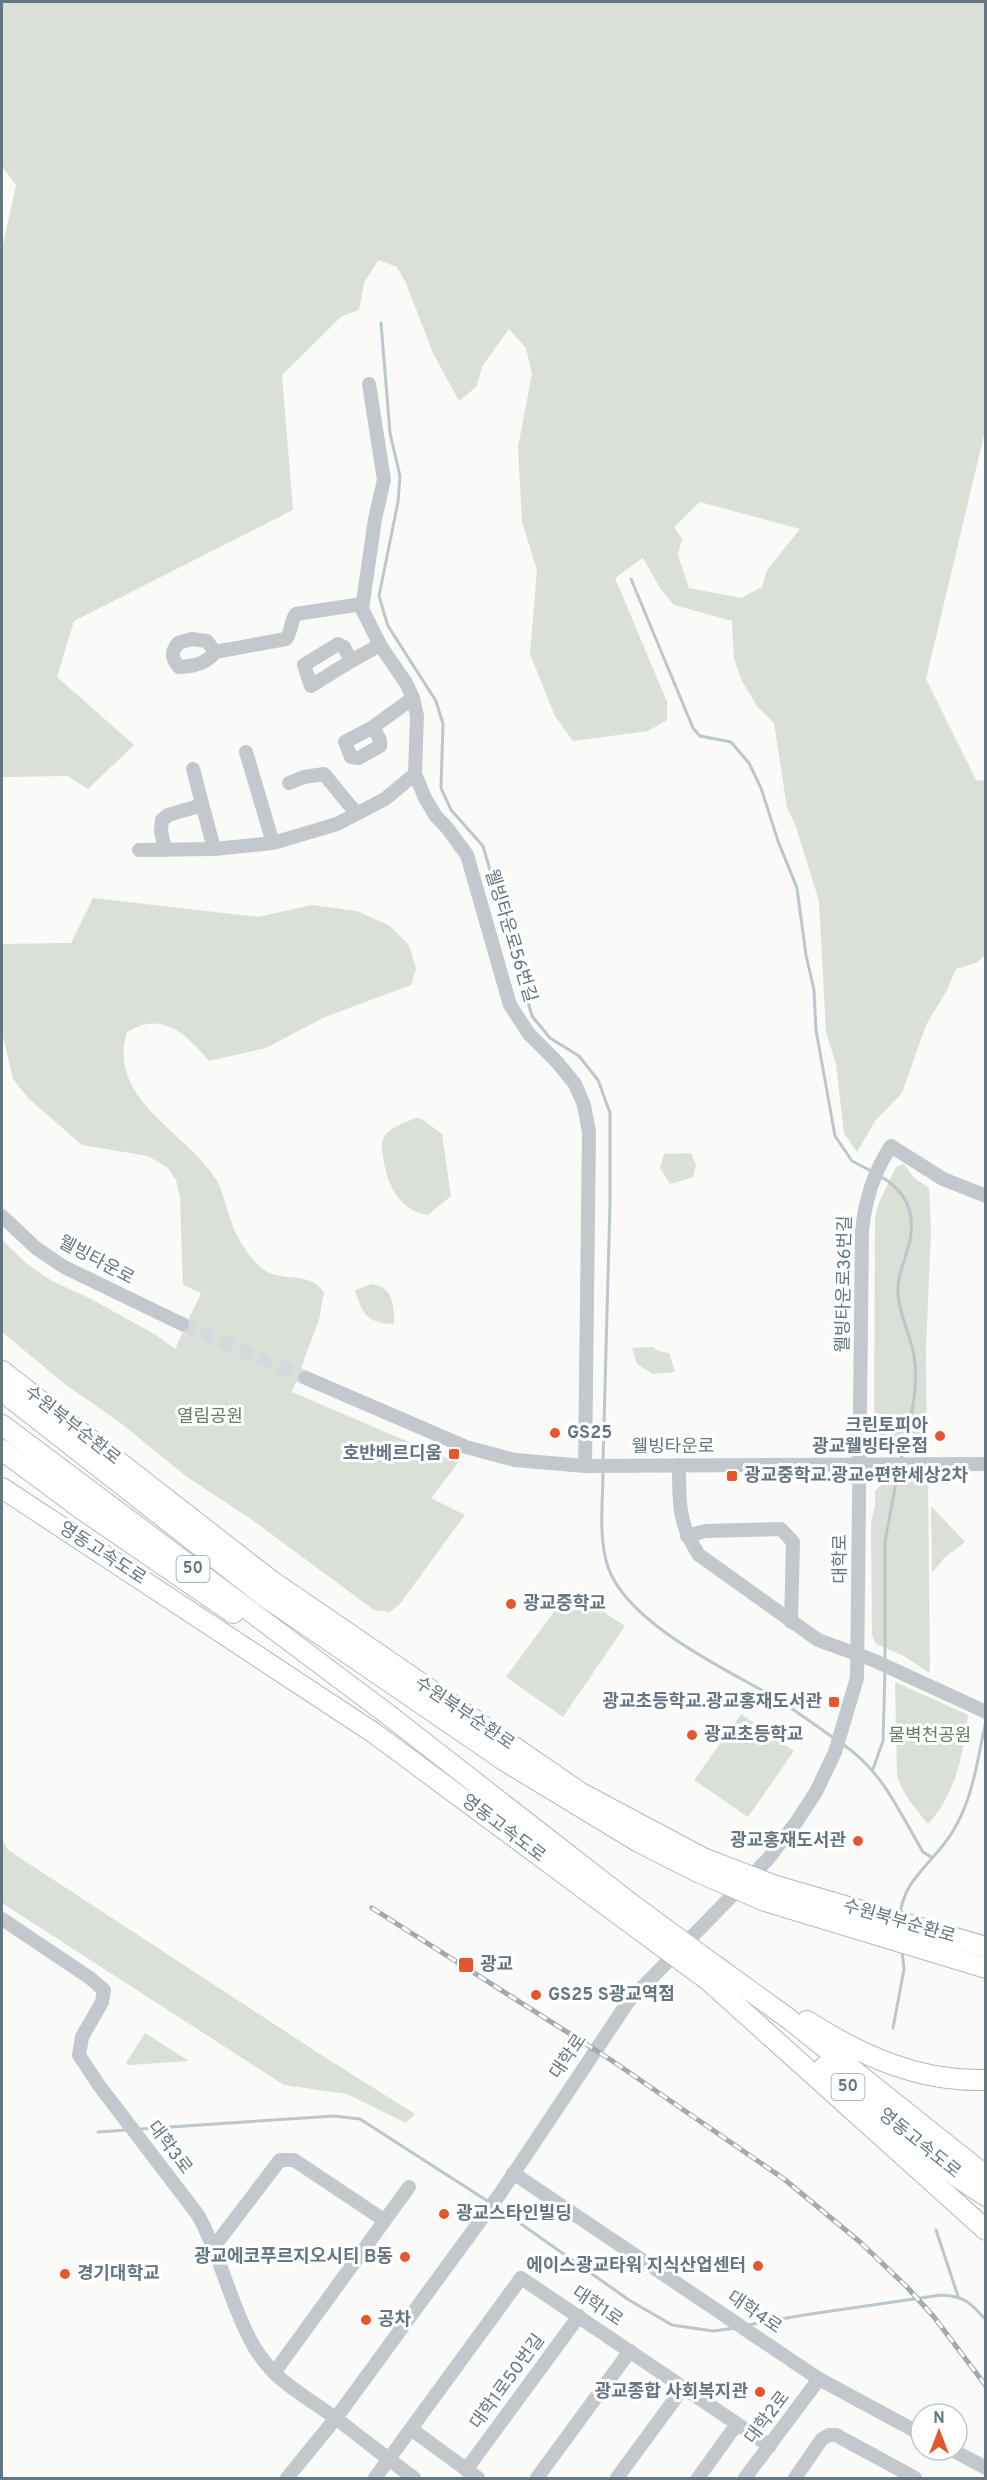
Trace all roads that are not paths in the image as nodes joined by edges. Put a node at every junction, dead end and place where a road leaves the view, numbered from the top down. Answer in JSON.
{"nodes":[{"id":1,"x":369,"y":384,"type":"dead end"},
{"id":2,"x":362,"y":604,"type":"junction"},
{"id":3,"x":380,"y":645,"type":"junction"},
{"id":4,"x":215,"y":652,"type":"dead end"},
{"id":5,"x":351,"y":661,"type":"dead end"},
{"id":6,"x":413,"y":698,"type":"junction"},
{"id":7,"x":373,"y":727,"type":"dead end"},
{"id":8,"x":246,"y":752,"type":"dead end"},
{"id":9,"x":193,"y":769,"type":"dead end"},
{"id":10,"x":415,"y":774,"type":"junction"},
{"id":11,"x":289,"y":783,"type":"dead end"},
{"id":12,"x":202,"y":805,"type":"junction"},
{"id":13,"x":357,"y":813,"type":"junction"},
{"id":14,"x":273,"y":843,"type":"junction"},
{"id":15,"x":214,"y":849,"type":"junction"},
{"id":16,"x":139,"y":850,"type":"dead end"},
{"id":17,"x":165,"y":850,"type":"junction"},
{"id":18,"x":986,"y":1196,"type":"edge"},
{"id":19,"x":2,"y":1216,"type":"edge"},
{"id":20,"x":182,"y":1324,"type":"tunnel mouth"},
{"id":21,"x":2,"y":1371,"type":"edge"},
{"id":22,"x":306,"y":1378,"type":"tunnel mouth"},
{"id":23,"x":2,"y":1391,"type":"edge"},
{"id":24,"x":2,"y":1425,"type":"edge"},
{"id":25,"x":2,"y":1450,"type":"edge"},
{"id":26,"x":860,"y":1464,"type":"junction"},
{"id":27,"x":986,"y":1464,"type":"edge"},
{"id":28,"x":679,"y":1465,"type":"junction"},
{"id":29,"x":591,"y":1466,"type":"junction"},
{"id":30,"x":2,"y":1488,"type":"edge"},
{"id":31,"x":687,"y":1536,"type":"junction"},
{"id":32,"x":791,"y":1622,"type":"junction"},
{"id":33,"x":858,"y":1654,"type":"junction"},
{"id":34,"x":980,"y":1710,"type":"edge"},
{"id":35,"x":386,"y":1713,"type":"junction"},
{"id":36,"x":700,"y":1865,"type":"junction"},
{"id":37,"x":769,"y":1893,"type":"junction"},
{"id":38,"x":622,"y":1907,"type":"junction"},
{"id":39,"x":2,"y":1919,"type":"edge"},
{"id":40,"x":986,"y":1945,"type":"edge"},
{"id":41,"x":986,"y":1970,"type":"edge"},
{"id":42,"x":713,"y":1974,"type":"junction"},
{"id":43,"x":986,"y":2080,"type":"edge"},
{"id":44,"x":513,"y":2173,"type":"junction"},
{"id":45,"x":986,"y":2176,"type":"edge"},
{"id":46,"x":408,"y":2187,"type":"dead end"},
{"id":47,"x":986,"y":2196,"type":"edge"},
{"id":48,"x":384,"y":2220,"type":"junction"},
{"id":49,"x":986,"y":2230,"type":"edge"},
{"id":50,"x":213,"y":2248,"type":"junction"},
{"id":51,"x":579,"y":2316,"type":"junction"},
{"id":52,"x":630,"y":2350,"type":"junction"},
{"id":53,"x":274,"y":2373,"type":"junction"},
{"id":54,"x":819,"y":2379,"type":"junction"},
{"id":55,"x":683,"y":2388,"type":"junction"},
{"id":56,"x":336,"y":2418,"type":"junction"},
{"id":57,"x":737,"y":2424,"type":"junction"},
{"id":58,"x":909,"y":2428,"type":"edge"},
{"id":59,"x":411,"y":2429,"type":"junction"},
{"id":60,"x":770,"y":2446,"type":"junction"},
{"id":61,"x":969,"y":2459,"type":"edge"},
{"id":62,"x":388,"y":2460,"type":"junction"},
{"id":63,"x":986,"y":2468,"type":"edge"},
{"id":64,"x":466,"y":2470,"type":"junction"},
{"id":65,"x":986,"y":2475,"type":"edge"},
{"id":66,"x":287,"y":2478,"type":"edge"},
{"id":67,"x":375,"y":2478,"type":"edge"},
{"id":68,"x":414,"y":2478,"type":"edge"},
{"id":69,"x":478,"y":2478,"type":"edge"},
{"id":70,"x":537,"y":2478,"type":"edge"},
{"id":71,"x":617,"y":2478,"type":"edge"},
{"id":72,"x":698,"y":2478,"type":"edge"},
{"id":73,"x":746,"y":2478,"type":"edge"},
{"id":74,"x":797,"y":2478,"type":"edge"},
{"id":75,"x":915,"y":2478,"type":"edge"},
{"id":76,"x":982,"y":2478,"type":"edge"}],
"edges":[{"from":1,"to":2,"type":"street"},
{"from":2,"to":3,"type":"street","name":"웰빙타운로56번길"},
{"from":2,"to":4,"type":"street"},
{"from":3,"to":5,"type":"street"},
{"from":3,"to":6,"type":"street","name":"웰빙타운로56번길"},
{"from":6,"to":7,"type":"street"},
{"from":6,"to":10,"type":"street","name":"웰빙타운로56번길"},
{"from":8,"to":14,"type":"street"},
{"from":9,"to":12,"type":"street"},
{"from":10,"to":13,"type":"street"},
{"from":10,"to":29,"type":"street","name":"웰빙타운로56번길"},
{"from":11,"to":13,"type":"street"},
{"from":12,"to":15,"type":"street"},
{"from":12,"to":17,"type":"street"},
{"from":13,"to":14,"type":"street"},
{"from":14,"to":15,"type":"street"},
{"from":15,"to":17,"type":"street"},
{"from":16,"to":17,"type":"street"},
{"from":18,"to":26,"type":"street","name":"웰빙타운로36번길"},
{"from":19,"to":20,"type":"street","name":"웰빙타운로"},
{"from":21,"to":36,"type":"highway","name":"수원북부순환로"},
{"from":22,"to":29,"type":"street","name":"웰빙타운로"},
{"from":23,"to":36,"type":"highway","name":"수원북부순환로"},
{"from":24,"to":35,"type":"highway","name":"영동고속도로","number":"50"},
{"from":25,"to":35,"type":"highway","name":"영동고속도로","number":"50"},
{"from":26,"to":27,"type":"street","name":"웰빙타운로"},
{"from":26,"to":28,"type":"street","name":"웰빙타운로"},
{"from":26,"to":33,"type":"street","name":"대학로"},
{"from":28,"to":29,"type":"street","name":"웰빙타운로"},
{"from":28,"to":31,"type":"street"},
{"from":30,"to":38,"type":"highway","name":"영동고속도로","number":"50"},
{"from":31,"to":32,"type":"street"},
{"from":31,"to":32,"type":"street"},
{"from":32,"to":33,"type":"street"},
{"from":33,"to":34,"type":"street"},
{"from":33,"to":44,"type":"street","name":"대학로"},
{"from":35,"to":38,"type":"highway","name":"영동고속도로","number":"50"},
{"from":36,"to":37,"type":"highway","name":"수원북부순환로","bridge":true},
{"from":37,"to":40,"type":"highway","name":"수원북부순환로"},
{"from":37,"to":41,"type":"highway","name":"수원북부순환로"},
{"from":38,"to":42,"type":"highway","name":"영동고속도로","number":"50","bridge":true},
{"from":39,"to":50,"type":"street","name":"대학3로"},
{"from":42,"to":43,"type":"highway"},
{"from":42,"to":45,"type":"highway","name":"영동고속도로","number":"50"},
{"from":42,"to":47,"type":"highway","name":"영동고속도로","number":"50"},
{"from":42,"to":49,"type":"highway"},
{"from":44,"to":54,"type":"street","name":"대학4로"},
{"from":44,"to":56,"type":"street","name":"대학로"},
{"from":46,"to":48,"type":"street"},
{"from":48,"to":50,"type":"street"},
{"from":48,"to":53,"type":"street"},
{"from":50,"to":53,"type":"street","name":"대학3로"},
{"from":51,"to":52,"type":"street","name":"대학1로"},
{"from":51,"to":59,"type":"street","name":"대학1로"},
{"from":51,"to":64,"type":"street","name":"대학1로50번길"},
{"from":52,"to":55,"type":"street","name":"대학1로"},
{"from":52,"to":70,"type":"street"},
{"from":53,"to":56,"type":"street","name":"대학3로"},
{"from":54,"to":58,"type":"street","name":"대학4로"},
{"from":54,"to":60,"type":"street","name":"대학2로"},
{"from":55,"to":57,"type":"street","name":"대학1로"},
{"from":55,"to":71,"type":"street"},
{"from":56,"to":62,"type":"street"},
{"from":56,"to":66,"type":"street","name":"대학로"},
{"from":57,"to":60,"type":"street","name":"대학1로"},
{"from":57,"to":72,"type":"street"},
{"from":59,"to":62,"type":"street","name":"대학1로"},
{"from":59,"to":64,"type":"street"},
{"from":60,"to":73,"type":"street","name":"대학2로"},
{"from":61,"to":63,"type":"street"},
{"from":62,"to":67,"type":"street","name":"대학1로"},
{"from":62,"to":68,"type":"street"},
{"from":64,"to":69,"type":"street"},
{"from":65,"to":76,"type":"street"},
{"from":74,"to":75,"type":"street"}]}
